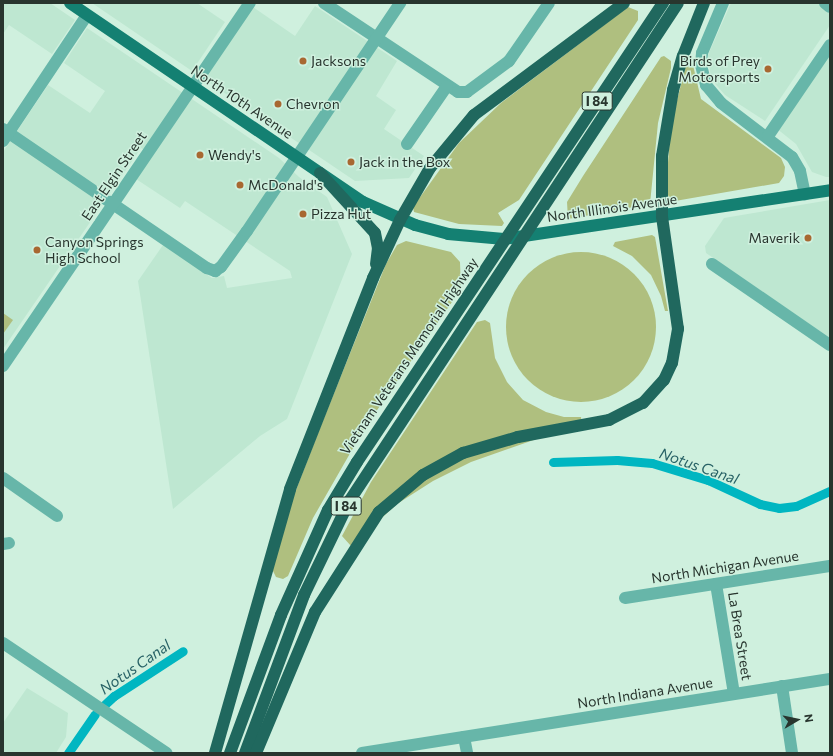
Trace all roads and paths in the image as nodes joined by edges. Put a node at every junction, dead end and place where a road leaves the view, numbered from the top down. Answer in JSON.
{"nodes":[{"id":1,"x":70,"y":3,"type":"edge"},
{"id":2,"x":250,"y":3,"type":"edge"},
{"id":3,"x":324,"y":3,"type":"edge"},
{"id":4,"x":400,"y":3,"type":"edge"},
{"id":5,"x":549,"y":3,"type":"edge"},
{"id":6,"x":624,"y":3,"type":"edge"},
{"id":7,"x":663,"y":3,"type":"edge"},
{"id":8,"x":678,"y":3,"type":"edge"},
{"id":9,"x":704,"y":3,"type":"edge"},
{"id":10,"x":723,"y":3,"type":"edge"},
{"id":11,"x":825,"y":3,"type":"edge"},
{"id":12,"x":830,"y":6,"type":"edge"},
{"id":13,"x":87,"y":15,"type":"junction"},
{"id":14,"x":377,"y":38,"type":"junction"},
{"id":15,"x":830,"y":45,"type":"edge"},
{"id":16,"x":447,"y":86,"type":"junction"},
{"id":17,"x":193,"y":87,"type":"junction"},
{"id":18,"x":5,"y":134,"type":"edge"},
{"id":19,"x":768,"y":136,"type":"junction"},
{"id":20,"x":407,"y":144,"type":"dead end"},
{"id":21,"x":297,"y":157,"type":"junction"},
{"id":22,"x":320,"y":173,"type":"junction"},
{"id":23,"x":830,"y":190,"type":"edge"},
{"id":24,"x":805,"y":194,"type":"junction"},
{"id":25,"x":113,"y":204,"type":"junction"},
{"id":26,"x":662,"y":216,"type":"junction"},
{"id":27,"x":400,"y":220,"type":"junction"},
{"id":28,"x":712,"y":264,"type":"dead end"},
{"id":29,"x":373,"y":278,"type":"junction"},
{"id":30,"x":830,"y":345,"type":"edge"},
{"id":31,"x":3,"y":366,"type":"edge"},
{"id":32,"x":3,"y":478,"type":"edge"},
{"id":33,"x":57,"y":516,"type":"dead end"},
{"id":34,"x":830,"y":566,"type":"edge"},
{"id":35,"x":716,"y":584,"type":"junction"},
{"id":36,"x":625,"y":598,"type":"dead end"},
{"id":37,"x":3,"y":643,"type":"edge"},
{"id":38,"x":830,"y":679,"type":"edge"},
{"id":39,"x":782,"y":686,"type":"junction"},
{"id":40,"x":734,"y":694,"type":"junction"},
{"id":41,"x":464,"y":737,"type":"junction"},
{"id":42,"x":167,"y":753,"type":"edge"},
{"id":43,"x":215,"y":753,"type":"edge"},
{"id":44,"x":230,"y":753,"type":"edge"},
{"id":45,"x":245,"y":753,"type":"edge"},
{"id":46,"x":256,"y":753,"type":"edge"},
{"id":47,"x":362,"y":753,"type":"edge"},
{"id":48,"x":467,"y":753,"type":"edge"},
{"id":49,"x":792,"y":753,"type":"edge"}],
"edges":[{"from":1,"to":13,"type":"main road","name":"North 10th Avenue"},
{"from":2,"to":17,"type":"street","name":"East Elgin Street"},
{"from":3,"to":14,"type":"street"},
{"from":4,"to":14,"type":"street"},
{"from":5,"to":16,"type":"street"},
{"from":6,"to":27,"type":"highway"},
{"from":7,"to":44,"type":"highway","name":"Vietnam Veterans Memorial Highway","number":"I 84"},
{"from":8,"to":45,"type":"highway","name":"Vietnam Veterans Memorial Highway","number":"I 84"},
{"from":9,"to":26,"type":"highway"},
{"from":10,"to":19,"type":"street"},
{"from":11,"to":12,"type":"street"},
{"from":13,"to":17,"type":"main road","name":"North 10th Avenue"},
{"from":13,"to":18,"type":"street"},
{"from":14,"to":16,"type":"street"},
{"from":14,"to":21,"type":"street"},
{"from":15,"to":19,"type":"street"},
{"from":16,"to":20,"type":"street"},
{"from":17,"to":21,"type":"main road","name":"North 10th Avenue"},
{"from":17,"to":25,"type":"street","name":"East Elgin Street"},
{"from":18,"to":25,"type":"street"},
{"from":19,"to":24,"type":"street"},
{"from":21,"to":22,"type":"main road","name":"North 10th Avenue"},
{"from":21,"to":25,"type":"street"},
{"from":22,"to":27,"type":"main road","name":"North 10th Avenue"},
{"from":22,"to":29,"type":"highway"},
{"from":23,"to":24,"type":"main road","name":"North Illinois Avenue"},
{"from":24,"to":26,"type":"main road","name":"North Illinois Avenue"},
{"from":25,"to":31,"type":"street","name":"East Elgin Street"},
{"from":26,"to":27,"type":"main road","name":"North Illinois Avenue"},
{"from":26,"to":46,"type":"highway"},
{"from":27,"to":29,"type":"highway"},
{"from":28,"to":30,"type":"street"},
{"from":29,"to":43,"type":"highway"},
{"from":32,"to":33,"type":"street"},
{"from":34,"to":35,"type":"street","name":"North Michigan Avenue"},
{"from":35,"to":36,"type":"street","name":"North Michigan Avenue"},
{"from":35,"to":40,"type":"street","name":"La Brea Street"},
{"from":37,"to":42,"type":"street"},
{"from":38,"to":39,"type":"street","name":"North Indiana Avenue"},
{"from":39,"to":40,"type":"street","name":"North Indiana Avenue"},
{"from":39,"to":49,"type":"street"},
{"from":40,"to":41,"type":"street","name":"North Indiana Avenue"},
{"from":41,"to":47,"type":"street","name":"North Indiana Avenue"},
{"from":41,"to":48,"type":"street"}]}
